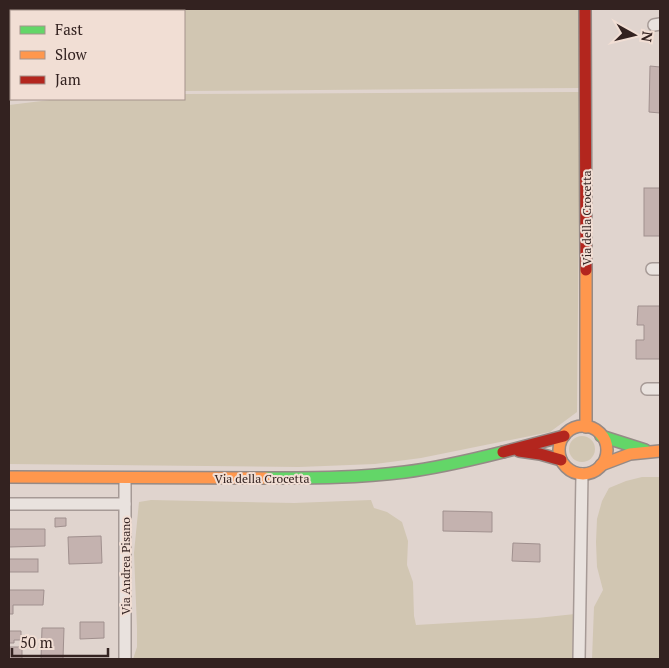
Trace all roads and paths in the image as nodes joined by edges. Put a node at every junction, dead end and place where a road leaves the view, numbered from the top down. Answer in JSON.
{"nodes":[{"id":1,"x":585,"y":9,"type":"edge"},
{"id":2,"x":647,"y":389,"type":"dead end"},
{"id":3,"x":660,"y":389,"type":"edge"},
{"id":4,"x":586,"y":427,"type":"junction"},
{"id":5,"x":564,"y":436,"type":"junction"},
{"id":6,"x":601,"y":436,"type":"junction"},
{"id":7,"x":512,"y":450,"type":"junction"},
{"id":8,"x":647,"y":450,"type":"junction"},
{"id":9,"x":660,"y":451,"type":"edge"},
{"id":10,"x":561,"y":460,"type":"junction"},
{"id":11,"x":601,"y":465,"type":"junction"},
{"id":12,"x":582,"y":474,"type":"junction"},
{"id":13,"x":9,"y":477,"type":"edge"},
{"id":14,"x":125,"y":478,"type":"junction"},
{"id":15,"x":9,"y":504,"type":"edge"},
{"id":16,"x":125,"y":504,"type":"junction"},
{"id":17,"x":125,"y":659,"type":"edge"},
{"id":18,"x":579,"y":659,"type":"edge"}],
"edges":[{"from":1,"to":4,"type":"street","name":"Via della Crocetta"},
{"from":2,"to":3,"type":"street"},
{"from":4,"to":5,"type":"street"},
{"from":4,"to":6,"type":"street"},
{"from":5,"to":7,"type":"street","name":"Via della Crocetta"},
{"from":5,"to":10,"type":"street"},
{"from":6,"to":8,"type":"street"},
{"from":6,"to":11,"type":"street"},
{"from":7,"to":10,"type":"street","name":"Via della Crocetta"},
{"from":7,"to":14,"type":"street","name":"Via della Crocetta"},
{"from":8,"to":9,"type":"street"},
{"from":8,"to":11,"type":"street"},
{"from":10,"to":12,"type":"street"},
{"from":11,"to":12,"type":"street"},
{"from":12,"to":18,"type":"street"},
{"from":13,"to":14,"type":"street","name":"Via della Crocetta"},
{"from":14,"to":16,"type":"street","name":"Via Andrea Pisano"},
{"from":15,"to":16,"type":"street","name":"Via Andrea Pisano"},
{"from":16,"to":17,"type":"street","name":"Via Andrea Pisano"}]}
